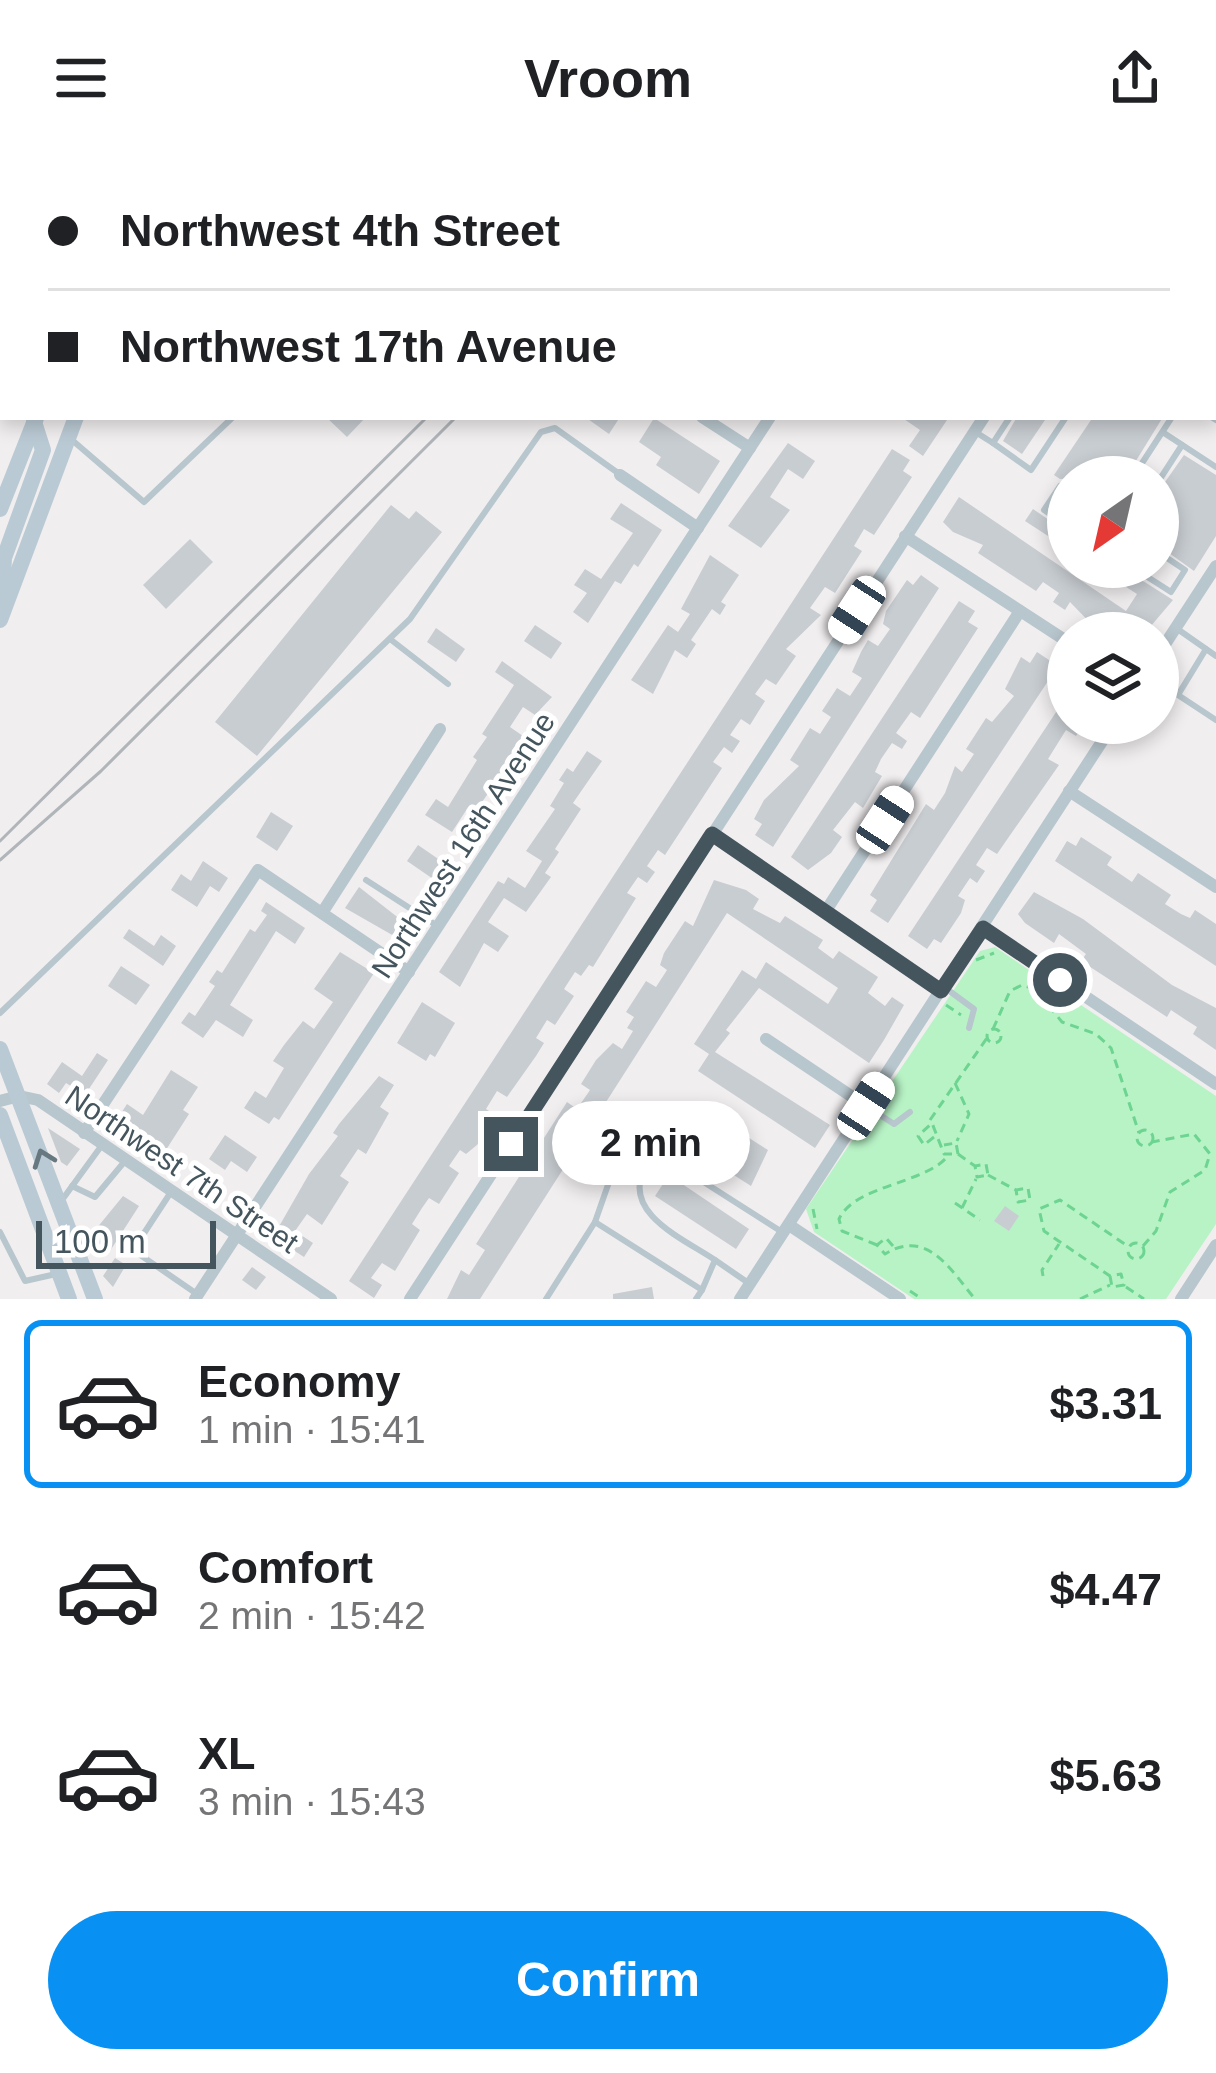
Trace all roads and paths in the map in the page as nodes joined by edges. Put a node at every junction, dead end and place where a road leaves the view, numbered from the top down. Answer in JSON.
{"nodes":[{"id":1,"x":35,"y":420,"type":"edge"},
{"id":2,"x":62,"y":420,"type":"edge"},
{"id":3,"x":75,"y":420,"type":"edge"},
{"id":4,"x":229,"y":420,"type":"edge"},
{"id":5,"x":707,"y":420,"type":"edge"},
{"id":6,"x":768,"y":420,"type":"edge"},
{"id":7,"x":982,"y":420,"type":"edge"},
{"id":8,"x":1008,"y":420,"type":"edge"},
{"id":9,"x":1064,"y":420,"type":"edge"},
{"id":10,"x":1170,"y":420,"type":"edge"},
{"id":11,"x":975,"y":431,"type":"junction"},
{"id":12,"x":1162,"y":432,"type":"junction"},
{"id":13,"x":67,"y":436,"type":"junction"},
{"id":14,"x":993,"y":443,"type":"junction"},
{"id":15,"x":1182,"y":445,"type":"junction"},
{"id":16,"x":749,"y":448,"type":"junction"},
{"id":17,"x":1147,"y":456,"type":"edge"},
{"id":18,"x":1175,"y":456,"type":"edge"},
{"id":19,"x":1216,"y":467,"type":"edge"},
{"id":20,"x":620,"y":475,"type":"joint"},
{"id":21,"x":0,"y":509,"type":"edge"},
{"id":22,"x":698,"y":528,"type":"junction"},
{"id":23,"x":905,"y":536,"type":"junction"},
{"id":24,"x":1216,"y":566,"type":"edge"},
{"id":25,"x":1020,"y":611,"type":"junction"},
{"id":26,"x":0,"y":618,"type":"edge"},
{"id":27,"x":1179,"y":623,"type":"edge"},
{"id":28,"x":1047,"y":628,"type":"edge"},
{"id":29,"x":1179,"y":630,"type":"edge"},
{"id":30,"x":390,"y":639,"type":"junction"},
{"id":31,"x":1206,"y":649,"type":"junction"},
{"id":32,"x":1216,"y":656,"type":"edge"},
{"id":33,"x":448,"y":684,"type":"dead end"},
{"id":34,"x":1216,"y":720,"type":"edge"},
{"id":35,"x":440,"y":729,"type":"dead end"},
{"id":36,"x":1100,"y":744,"type":"edge"},
{"id":37,"x":1069,"y":791,"type":"junction"},
{"id":38,"x":712,"y":834,"type":"junction"},
{"id":39,"x":366,"y":880,"type":"dead end"},
{"id":40,"x":1216,"y":887,"type":"edge"},
{"id":41,"x":827,"y":909,"type":"junction"},
{"id":42,"x":322,"y":913,"type":"junction"},
{"id":43,"x":439,"y":927,"type":"junction"},
{"id":44,"x":983,"y":928,"type":"junction"},
{"id":45,"x":997,"y":952,"type":"dead end"},
{"id":46,"x":410,"y":972,"type":"junction"},
{"id":47,"x":946,"y":994,"type":"junction"},
{"id":48,"x":0,"y":1013,"type":"edge"},
{"id":49,"x":969,"y":1028,"type":"dead end"},
{"id":50,"x":993,"y":1029,"type":"junction"},
{"id":51,"x":987,"y":1038,"type":"junction"},
{"id":52,"x":766,"y":1039,"type":"dead end"},
{"id":53,"x":0,"y":1048,"type":"edge"},
{"id":54,"x":955,"y":1082,"type":"junction"},
{"id":55,"x":1216,"y":1084,"type":"edge"},
{"id":56,"x":19,"y":1096,"type":"junction"},
{"id":57,"x":0,"y":1101,"type":"edge"},
{"id":58,"x":866,"y":1106,"type":"junction"},
{"id":59,"x":910,"y":1112,"type":"dead end"},
{"id":60,"x":0,"y":1115,"type":"edge"},
{"id":61,"x":929,"y":1123,"type":"junction"},
{"id":62,"x":84,"y":1133,"type":"junction"},
{"id":63,"x":1139,"y":1133,"type":"junction"},
{"id":64,"x":934,"y":1138,"type":"junction"},
{"id":65,"x":1152,"y":1142,"type":"junction"},
{"id":66,"x":956,"y":1143,"type":"junction"},
{"id":67,"x":1141,"y":1144,"type":"junction"},
{"id":68,"x":102,"y":1145,"type":"junction"},
{"id":69,"x":944,"y":1145,"type":"junction"},
{"id":70,"x":1136,"y":1151,"type":"dead end"},
{"id":71,"x":958,"y":1154,"type":"junction"},
{"id":72,"x":947,"y":1156,"type":"junction"},
{"id":73,"x":124,"y":1161,"type":"junction"},
{"id":74,"x":975,"y":1166,"type":"junction"},
{"id":75,"x":644,"y":1170,"type":"junction"},
{"id":76,"x":988,"y":1175,"type":"junction"},
{"id":77,"x":977,"y":1177,"type":"junction"},
{"id":78,"x":72,"y":1186,"type":"junction"},
{"id":79,"x":1016,"y":1190,"type":"junction"},
{"id":80,"x":171,"y":1192,"type":"junction"},
{"id":81,"x":1030,"y":1200,"type":"junction"},
{"id":82,"x":1018,"y":1202,"type":"junction"},
{"id":83,"x":59,"y":1203,"type":"junction"},
{"id":84,"x":956,"y":1203,"type":"dead end"},
{"id":85,"x":1041,"y":1207,"type":"junction"},
{"id":86,"x":962,"y":1208,"type":"junction"},
{"id":87,"x":813,"y":1209,"type":"dead end"},
{"id":88,"x":1012,"y":1211,"type":"dead end"},
{"id":89,"x":980,"y":1220,"type":"dead end"},
{"id":90,"x":596,"y":1222,"type":"junction"},
{"id":91,"x":786,"y":1229,"type":"junction"},
{"id":92,"x":817,"y":1229,"type":"dead end"},
{"id":93,"x":0,"y":1232,"type":"edge"},
{"id":94,"x":237,"y":1237,"type":"junction"},
{"id":95,"x":1060,"y":1242,"type":"junction"},
{"id":96,"x":877,"y":1245,"type":"junction"},
{"id":97,"x":1216,"y":1245,"type":"edge"},
{"id":98,"x":893,"y":1246,"type":"junction"},
{"id":99,"x":1129,"y":1246,"type":"junction"},
{"id":100,"x":1143,"y":1246,"type":"junction"},
{"id":101,"x":1132,"y":1258,"type":"junction"},
{"id":102,"x":715,"y":1260,"type":"junction"},
{"id":103,"x":60,"y":1273,"type":"junction"},
{"id":104,"x":1121,"y":1274,"type":"junction"},
{"id":105,"x":1043,"y":1276,"type":"dead end"},
{"id":106,"x":1110,"y":1276,"type":"junction"},
{"id":107,"x":750,"y":1284,"type":"junction"},
{"id":108,"x":1110,"y":1285,"type":"junction"},
{"id":109,"x":1124,"y":1285,"type":"junction"},
{"id":110,"x":702,"y":1290,"type":"junction"},
{"id":111,"x":902,"y":1294,"type":"edge"},
{"id":112,"x":197,"y":1297,"type":"edge"},
{"id":113,"x":69,"y":1299,"type":"edge"},
{"id":114,"x":95,"y":1299,"type":"edge"},
{"id":115,"x":331,"y":1299,"type":"edge"},
{"id":116,"x":410,"y":1299,"type":"edge"},
{"id":117,"x":546,"y":1299,"type":"edge"},
{"id":118,"x":696,"y":1299,"type":"edge"},
{"id":119,"x":740,"y":1299,"type":"edge"},
{"id":120,"x":922,"y":1299,"type":"edge"},
{"id":121,"x":975,"y":1299,"type":"edge"},
{"id":122,"x":1080,"y":1299,"type":"edge"},
{"id":123,"x":1144,"y":1299,"type":"edge"},
{"id":124,"x":1181,"y":1299,"type":"edge"}],
"edges":[{"from":1,"to":21,"type":"main road"},
{"from":1,"to":26,"type":"main road"},
{"from":2,"to":13,"type":"main road"},
{"from":3,"to":13,"type":"main road"},
{"from":4,"to":13,"type":"lane"},
{"from":5,"to":16,"type":"street"},
{"from":6,"to":16,"type":"street","name":"Northwest 16th Avenue"},
{"from":7,"to":11,"type":"street"},
{"from":8,"to":14,"type":"lane"},
{"from":9,"to":14,"type":"lane"},
{"from":10,"to":12,"type":"lane"},
{"from":11,"to":14,"type":"lane"},
{"from":11,"to":23,"type":"street"},
{"from":12,"to":15,"type":"lane"},
{"from":12,"to":17,"type":"lane"},
{"from":13,"to":26,"type":"main road"},
{"from":15,"to":18,"type":"lane"},
{"from":15,"to":19,"type":"lane"},
{"from":16,"to":22,"type":"street","name":"Northwest 16th Avenue"},
{"from":20,"to":22,"type":"street"},
{"from":20,"to":30,"type":"lane"},
{"from":22,"to":43,"type":"street","name":"Northwest 16th Avenue"},
{"from":23,"to":25,"type":"street"},
{"from":23,"to":38,"type":"street"},
{"from":24,"to":27,"type":"street"},
{"from":25,"to":28,"type":"street"},
{"from":25,"to":41,"type":"street"},
{"from":29,"to":31,"type":"lane"},
{"from":30,"to":33,"type":"lane"},
{"from":30,"to":48,"type":"lane"},
{"from":31,"to":32,"type":"lane"},
{"from":31,"to":34,"type":"lane"},
{"from":35,"to":42,"type":"street"},
{"from":36,"to":37,"type":"street"},
{"from":37,"to":40,"type":"street"},
{"from":37,"to":44,"type":"street"},
{"from":38,"to":41,"type":"street"},
{"from":38,"to":116,"type":"street"},
{"from":39,"to":43,"type":"lane"},
{"from":41,"to":47,"type":"street"},
{"from":42,"to":46,"type":"street"},
{"from":42,"to":62,"type":"street"},
{"from":43,"to":46,"type":"street","name":"Northwest 16th Avenue"},
{"from":44,"to":47,"type":"street"},
{"from":44,"to":55,"type":"street"},
{"from":45,"to":47,"type":"path"},
{"from":46,"to":94,"type":"street","name":"Northwest 16th Avenue"},
{"from":47,"to":49,"type":"lane"},
{"from":47,"to":58,"type":"street"},
{"from":50,"to":51,"type":"path"},
{"from":50,"to":51,"type":"path"},
{"from":50,"to":63,"type":"path"},
{"from":51,"to":54,"type":"path"},
{"from":52,"to":58,"type":"street"},
{"from":53,"to":56,"type":"main road"},
{"from":54,"to":61,"type":"path"},
{"from":54,"to":66,"type":"path"},
{"from":56,"to":57,"type":"street","name":"Northwest 7th Street"},
{"from":56,"to":62,"type":"street","name":"Northwest 7th Street"},
{"from":83,"to":56,"type":"main road","one_way":true},
{"from":58,"to":59,"type":"lane"},
{"from":58,"to":91,"type":"street"},
{"from":60,"to":103,"type":"main road"},
{"from":61,"to":64,"type":"path"},
{"from":61,"to":64,"type":"path"},
{"from":62,"to":68,"type":"street","name":"Northwest 7th Street"},
{"from":63,"to":65,"type":"path"},
{"from":63,"to":67,"type":"path"},
{"from":64,"to":69,"type":"path"},
{"from":65,"to":67,"type":"path"},
{"from":65,"to":100,"type":"path"},
{"from":66,"to":69,"type":"path"},
{"from":66,"to":71,"type":"path"},
{"from":67,"to":70,"type":"path"},
{"from":68,"to":73,"type":"street","name":"Northwest 7th Street"},
{"from":68,"to":78,"type":"lane"},
{"from":69,"to":72,"type":"path"},
{"from":71,"to":72,"type":"path"},
{"from":71,"to":74,"type":"path"},
{"from":72,"to":96,"type":"path"},
{"from":73,"to":78,"type":"lane"},
{"from":73,"to":80,"type":"street","name":"Northwest 7th Street"},
{"from":74,"to":76,"type":"path"},
{"from":74,"to":77,"type":"path"},
{"from":75,"to":90,"type":"lane"},
{"from":75,"to":91,"type":"lane"},
{"from":75,"to":102,"type":"lane"},
{"from":76,"to":77,"type":"path"},
{"from":76,"to":79,"type":"path"},
{"from":77,"to":86,"type":"path"},
{"from":78,"to":83,"type":"lane"},
{"from":79,"to":81,"type":"path"},
{"from":79,"to":82,"type":"path"},
{"from":80,"to":94,"type":"street","name":"Northwest 7th Street"},
{"from":80,"to":112,"type":"lane"},
{"from":81,"to":82,"type":"path"},
{"from":81,"to":85,"type":"path"},
{"from":82,"to":88,"type":"path"},
{"from":83,"to":114,"type":"main road"},
{"from":84,"to":86,"type":"path"},
{"from":85,"to":95,"type":"path"},
{"from":85,"to":99,"type":"path"},
{"from":86,"to":89,"type":"path"},
{"from":87,"to":92,"type":"path"},
{"from":90,"to":110,"type":"lane"},
{"from":90,"to":117,"type":"lane"},
{"from":91,"to":107,"type":"street"},
{"from":91,"to":111,"type":"street"},
{"from":93,"to":103,"type":"lane"},
{"from":94,"to":112,"type":"street","name":"Northwest 16th Avenue"},
{"from":94,"to":115,"type":"street","name":"Northwest 7th Street"},
{"from":95,"to":105,"type":"path"},
{"from":95,"to":106,"type":"path"},
{"from":96,"to":98,"type":"path"},
{"from":96,"to":98,"type":"path"},
{"from":97,"to":124,"type":"street"},
{"from":98,"to":121,"type":"path"},
{"from":99,"to":100,"type":"path"},
{"from":99,"to":101,"type":"path"},
{"from":100,"to":101,"type":"path"},
{"from":101,"to":104,"type":"path"},
{"from":102,"to":107,"type":"lane"},
{"from":102,"to":110,"type":"lane"},
{"from":103,"to":113,"type":"main road"},
{"from":104,"to":106,"type":"path"},
{"from":104,"to":109,"type":"path"},
{"from":106,"to":108,"type":"path"},
{"from":107,"to":119,"type":"street"},
{"from":108,"to":109,"type":"path"},
{"from":108,"to":122,"type":"path"},
{"from":109,"to":123,"type":"path"},
{"from":110,"to":118,"type":"lane"},
{"from":111,"to":120,"type":"path"}]}
